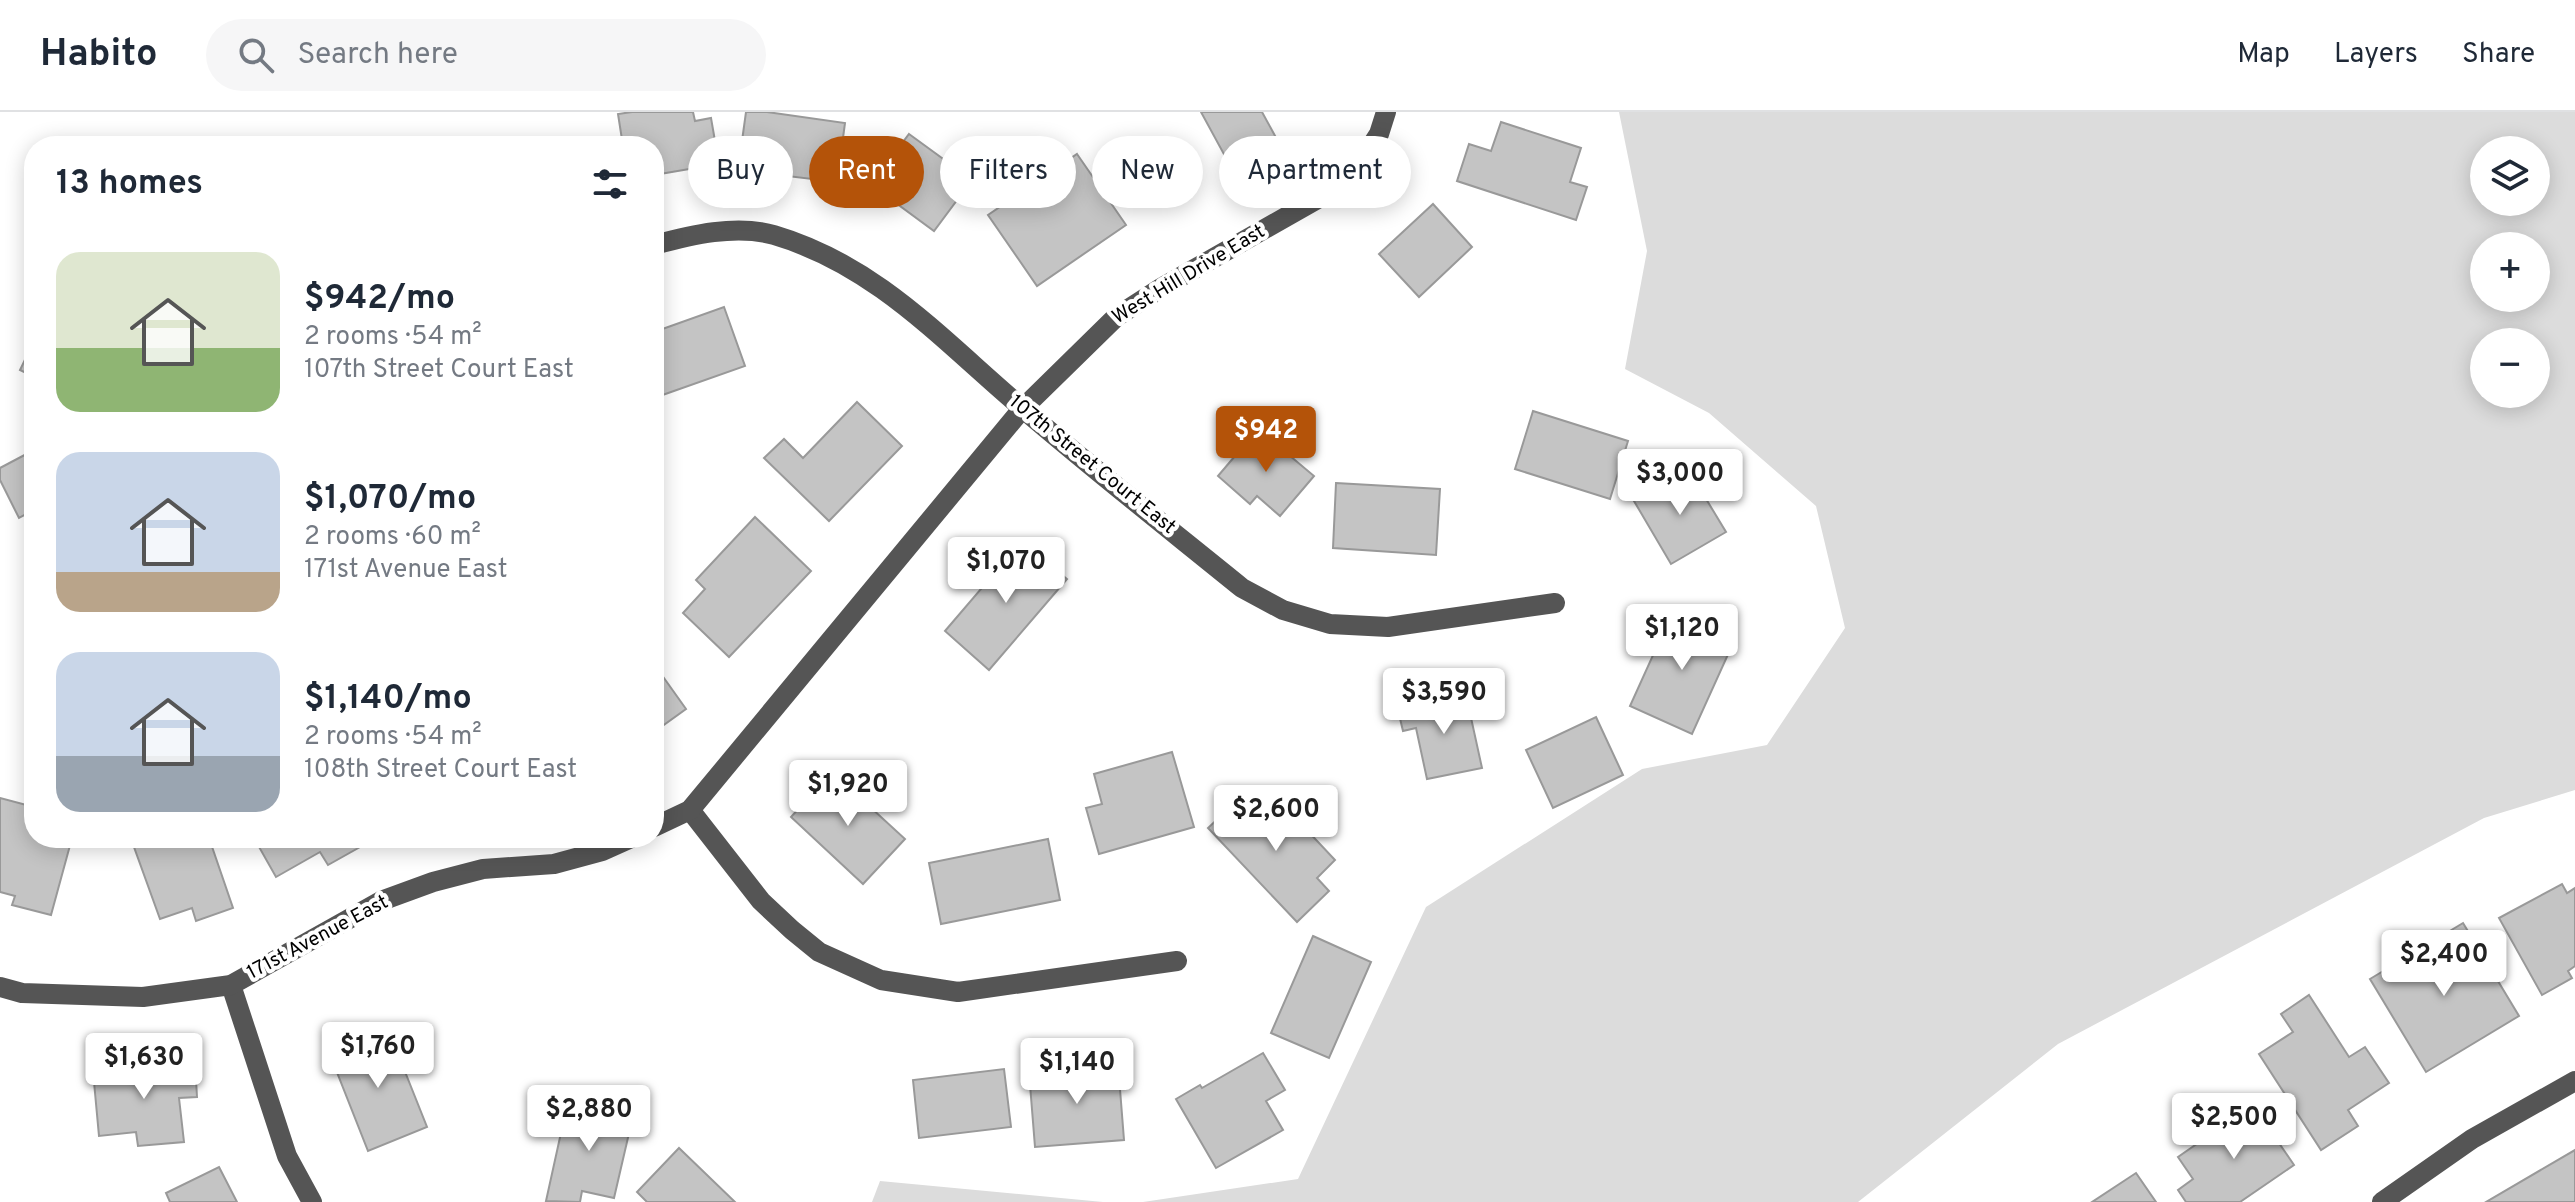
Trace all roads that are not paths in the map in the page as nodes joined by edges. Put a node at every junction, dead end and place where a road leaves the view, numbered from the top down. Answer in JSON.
{"nodes":[{"id":1,"x":1386,"y":112,"type":"edge"},
{"id":2,"x":664,"y":242,"type":"edge"},
{"id":3,"x":1022,"y":409,"type":"junction"},
{"id":4,"x":1555,"y":603,"type":"dead end"},
{"id":5,"x":690,"y":810,"type":"junction"},
{"id":6,"x":664,"y":822,"type":"edge"},
{"id":7,"x":609,"y":848,"type":"edge"},
{"id":8,"x":1177,"y":961,"type":"dead end"},
{"id":9,"x":231,"y":985,"type":"junction"},
{"id":10,"x":0,"y":987,"type":"edge"},
{"id":11,"x":2575,"y":1081,"type":"edge"},
{"id":12,"x":312,"y":1202,"type":"edge"},
{"id":13,"x":2382,"y":1202,"type":"edge"}],
"edges":[{"from":1,"to":3,"type":"street","name":"West Hill Drive East"},
{"from":2,"to":3,"type":"street","name":"107th Street Court East"},
{"from":3,"to":4,"type":"street","name":"107th Street Court East"},
{"from":3,"to":5,"type":"street"},
{"from":5,"to":6,"type":"street"},
{"from":5,"to":8,"type":"street"},
{"from":7,"to":9,"type":"street","name":"171st Avenue East"},
{"from":9,"to":10,"type":"street","name":"171st Avenue East"},
{"from":9,"to":12,"type":"street"},
{"from":11,"to":13,"type":"street"}]}
